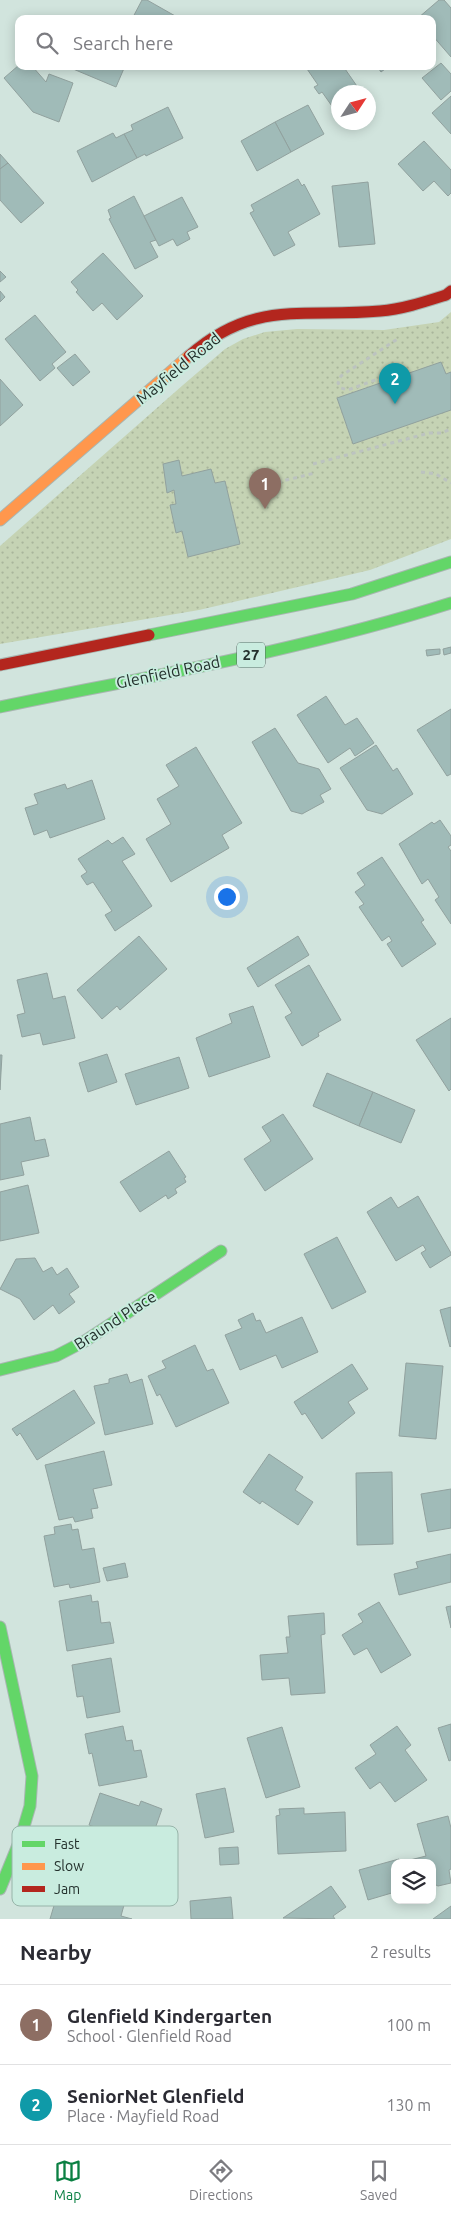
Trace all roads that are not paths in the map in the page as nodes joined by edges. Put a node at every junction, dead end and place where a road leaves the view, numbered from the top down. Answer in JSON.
{"nodes":[{"id":1,"x":451,"y":290,"type":"edge"},
{"id":2,"x":0,"y":520,"type":"edge"},
{"id":3,"x":451,"y":562,"type":"edge"},
{"id":4,"x":451,"y":603,"type":"edge"},
{"id":5,"x":0,"y":665,"type":"edge"},
{"id":6,"x":0,"y":707,"type":"edge"},
{"id":7,"x":221,"y":1251,"type":"dead end"},
{"id":8,"x":0,"y":1370,"type":"edge"},
{"id":9,"x":0,"y":1626,"type":"edge"},
{"id":10,"x":24,"y":1826,"type":"edge"},
{"id":11,"x":12,"y":1857,"type":"edge"},
{"id":12,"x":0,"y":1888,"type":"edge"}],
"edges":[{"from":1,"to":2,"type":"street","name":"Mayfield Road"},
{"from":3,"to":5,"type":"street"},
{"from":4,"to":6,"type":"street","name":"Glenfield Road","number":"27"},
{"from":7,"to":8,"type":"street","name":"Braund Place"},
{"from":9,"to":10,"type":"street"},
{"from":11,"to":12,"type":"street"}]}
